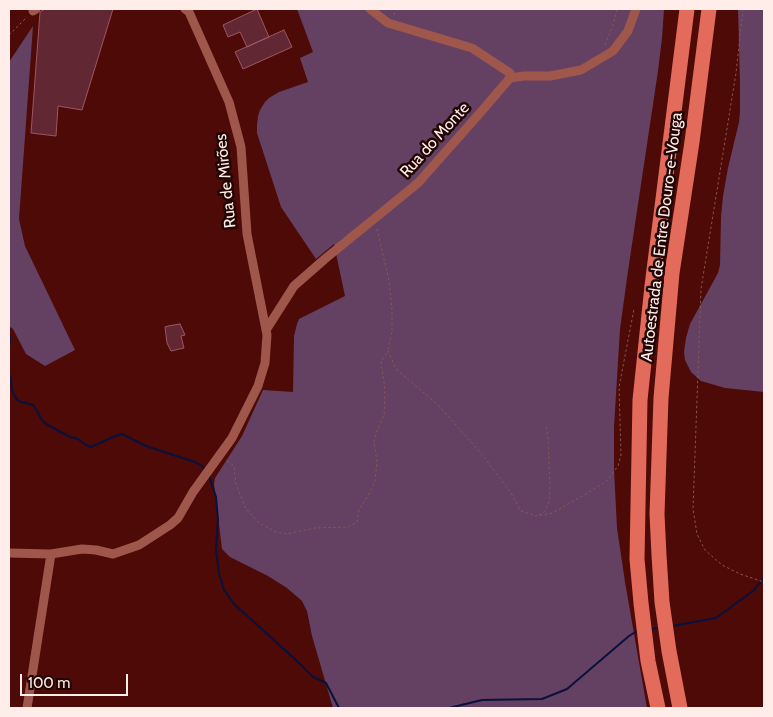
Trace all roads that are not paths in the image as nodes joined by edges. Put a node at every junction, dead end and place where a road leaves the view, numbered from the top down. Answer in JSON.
{"nodes":[{"id":1,"x":185,"y":9,"type":"edge"},
{"id":2,"x":370,"y":9,"type":"edge"},
{"id":3,"x":636,"y":9,"type":"edge"},
{"id":4,"x":687,"y":9,"type":"edge"},
{"id":5,"x":709,"y":9,"type":"edge"},
{"id":6,"x":510,"y":78,"type":"junction"},
{"id":7,"x":266,"y":330,"type":"junction"},
{"id":8,"x":9,"y":553,"type":"edge"},
{"id":9,"x":51,"y":554,"type":"junction"},
{"id":10,"x":27,"y":708,"type":"edge"},
{"id":11,"x":658,"y":708,"type":"edge"},
{"id":12,"x":680,"y":708,"type":"edge"}],
"edges":[{"from":1,"to":7,"type":"street","name":"Rua de Mirões"},
{"from":2,"to":6,"type":"street"},
{"from":3,"to":6,"type":"street"},
{"from":4,"to":11,"type":"highway","name":"Autoestrada de Entre Douro-e-Vouga"},
{"from":5,"to":12,"type":"highway","name":"Autoestrada de Entre Douro-e-Vouga"},
{"from":6,"to":7,"type":"street","name":"Rua do Monte"},
{"from":7,"to":9,"type":"street","name":"Rua de Mirões"},
{"from":8,"to":9,"type":"street","name":"Rua de Mirões"},
{"from":9,"to":10,"type":"street"}]}
